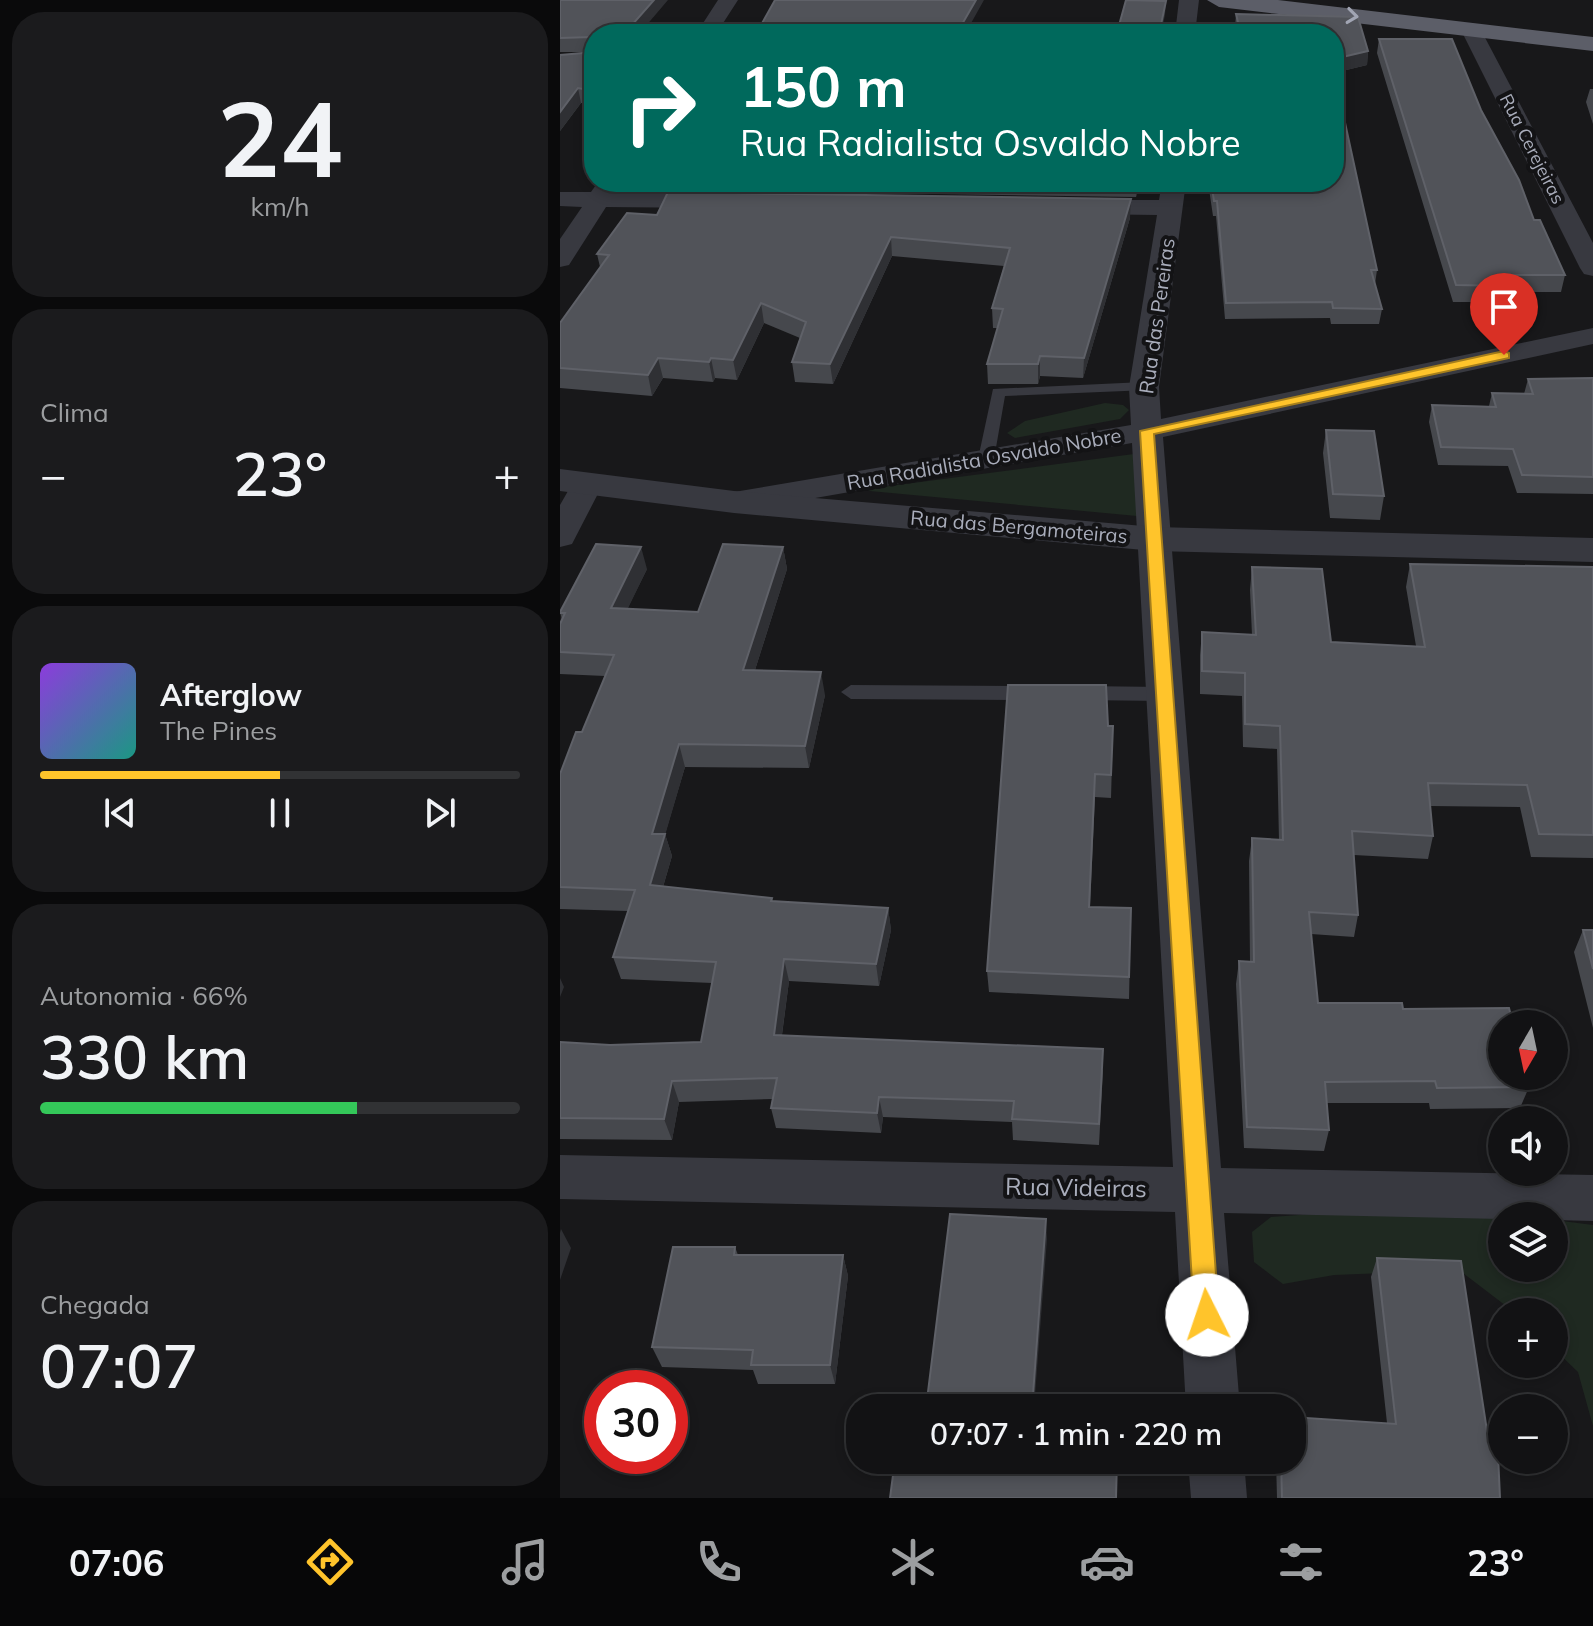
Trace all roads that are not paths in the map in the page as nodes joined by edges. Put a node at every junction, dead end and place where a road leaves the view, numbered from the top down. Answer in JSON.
{"nodes":[{"id":1,"x":728,"y":0,"type":"edge"},
{"id":2,"x":1189,"y":0,"type":"edge"},
{"id":3,"x":1219,"y":0,"type":"edge"},
{"id":4,"x":1404,"y":0,"type":"edge"},
{"id":5,"x":712,"y":24,"type":"edge"},
{"id":6,"x":1186,"y":24,"type":"edge"},
{"id":7,"x":1593,"y":24,"type":"edge"},
{"id":8,"x":1471,"y":30,"type":"junction"},
{"id":9,"x":1593,"y":44,"type":"edge"},
{"id":10,"x":599,"y":192,"type":"edge"},
{"id":11,"x":604,"y":192,"type":"edge"},
{"id":12,"x":617,"y":192,"type":"edge"},
{"id":13,"x":1174,"y":195,"type":"edge"},
{"id":14,"x":560,"y":199,"type":"edge"},
{"id":15,"x":742,"y":202,"type":"edge"},
{"id":16,"x":1061,"y":206,"type":"edge"},
{"id":17,"x":560,"y":259,"type":"edge"},
{"id":18,"x":1593,"y":268,"type":"edge"},
{"id":19,"x":1593,"y":336,"type":"edge"},
{"id":20,"x":1144,"y":387,"type":"junction"},
{"id":21,"x":1147,"y":431,"type":"junction"},
{"id":22,"x":986,"y":459,"type":"junction"},
{"id":23,"x":574,"y":482,"type":"edge"},
{"id":24,"x":734,"y":502,"type":"junction"},
{"id":25,"x":560,"y":537,"type":"edge"},
{"id":26,"x":1155,"y":539,"type":"junction"},
{"id":27,"x":1593,"y":550,"type":"edge"},
{"id":28,"x":851,"y":692,"type":"dead end"},
{"id":29,"x":1165,"y":694,"type":"junction"},
{"id":30,"x":560,"y":1177,"type":"edge"},
{"id":31,"x":1198,"y":1190,"type":"junction"},
{"id":32,"x":1593,"y":1198,"type":"edge"},
{"id":33,"x":1212,"y":1394,"type":"edge"},
{"id":34,"x":1217,"y":1474,"type":"edge"},
{"id":35,"x":1219,"y":1498,"type":"edge"}],
"edges":[{"from":1,"to":5,"type":"street"},
{"from":2,"to":6,"type":"street"},
{"from":3,"to":8,"type":"highway","one_way":true},
{"from":4,"to":7,"type":"highway"},
{"from":8,"to":9,"type":"highway"},
{"from":8,"to":18,"type":"street","name":"Rua Cerejeiras"},
{"from":10,"to":14,"type":"street"},
{"from":11,"to":17,"type":"street"},
{"from":12,"to":15,"type":"street"},
{"from":13,"to":16,"type":"street"},
{"from":13,"to":20,"type":"street","name":"Rua das Pereiras"},
{"from":19,"to":21,"type":"street","name":"Rua Radialista Osvaldo Nobre"},
{"from":20,"to":21,"type":"street","name":"Rua das Pereiras"},
{"from":20,"to":22,"type":"lane"},
{"from":21,"to":22,"type":"street","name":"Rua Radialista Osvaldo Nobre"},
{"from":21,"to":26,"type":"street","name":"Rua das Pereiras"},
{"from":22,"to":24,"type":"street","name":"Rua Radialista Osvaldo Nobre"},
{"from":23,"to":24,"type":"street","name":"Rua Radialista Osvaldo Nobre"},
{"from":23,"to":25,"type":"street"},
{"from":24,"to":26,"type":"street","name":"Rua das Bergamoteiras"},
{"from":26,"to":27,"type":"street","name":"Rua das Bergamoteiras"},
{"from":26,"to":29,"type":"street","name":"Rua das Pereiras"},
{"from":28,"to":29,"type":"lane"},
{"from":29,"to":31,"type":"street","name":"Rua das Pereiras"},
{"from":30,"to":31,"type":"street","name":"Rua Videiras"},
{"from":31,"to":32,"type":"street","name":"Rua Videiras"},
{"from":31,"to":33,"type":"street","name":"Rua das Pereiras"},
{"from":34,"to":35,"type":"street"}]}
